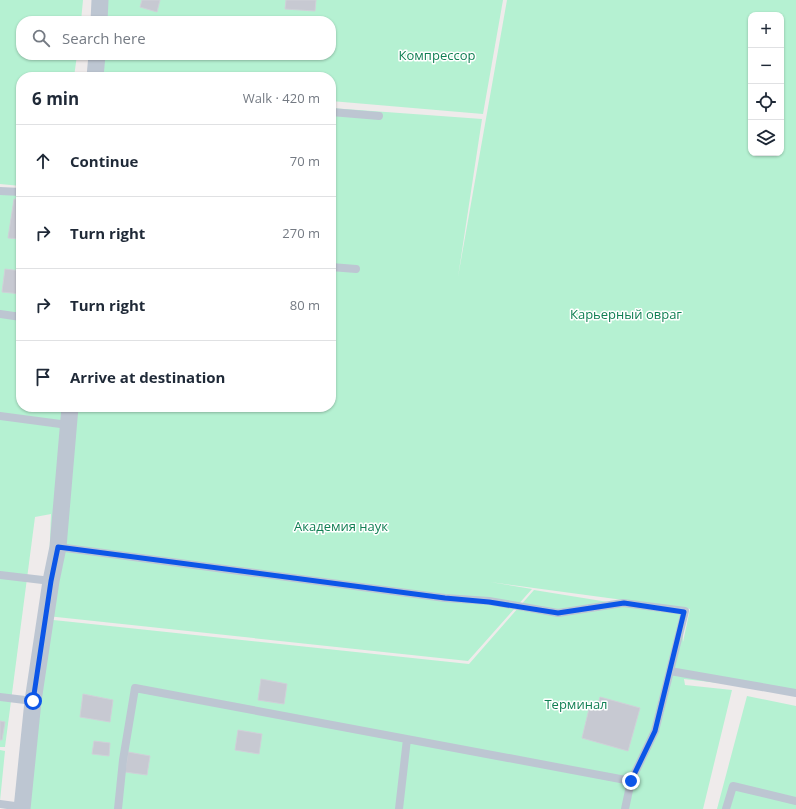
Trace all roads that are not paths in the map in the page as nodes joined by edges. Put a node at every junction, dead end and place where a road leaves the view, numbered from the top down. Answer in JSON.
{"nodes":[{"id":1,"x":100,"y":0,"type":"edge"},
{"id":2,"x":99,"y":16,"type":"edge"},
{"id":3,"x":97,"y":60,"type":"edge"},
{"id":4,"x":95,"y":72,"type":"edge"},
{"id":5,"x":336,"y":112,"type":"edge"},
{"id":6,"x":379,"y":116,"type":"dead end"},
{"id":7,"x":0,"y":190,"type":"edge"},
{"id":8,"x":16,"y":192,"type":"edge"},
{"id":9,"x":336,"y":267,"type":"edge"},
{"id":10,"x":356,"y":269,"type":"dead end"},
{"id":11,"x":0,"y":314,"type":"edge"},
{"id":12,"x":16,"y":316,"type":"edge"},
{"id":13,"x":69,"y":412,"type":"edge"},
{"id":14,"x":0,"y":416,"type":"edge"},
{"id":15,"x":68,"y":425,"type":"junction"},
{"id":16,"x":58,"y":547,"type":"junction"},
{"id":17,"x":0,"y":575,"type":"edge"},
{"id":18,"x":51,"y":581,"type":"junction"},
{"id":19,"x":670,"y":671,"type":"junction"},
{"id":20,"x":796,"y":693,"type":"edge"},
{"id":21,"x":0,"y":697,"type":"edge"},
{"id":22,"x":33,"y":701,"type":"junction"},
{"id":23,"x":407,"y":739,"type":"junction"},
{"id":24,"x":631,"y":781,"type":"junction"},
{"id":25,"x":796,"y":801,"type":"edge"},
{"id":26,"x":0,"y":804,"type":"edge"},
{"id":27,"x":22,"y":808,"type":"edge"},
{"id":28,"x":118,"y":809,"type":"edge"},
{"id":29,"x":399,"y":809,"type":"edge"},
{"id":30,"x":625,"y":809,"type":"edge"},
{"id":31,"x":726,"y":809,"type":"edge"}],
"edges":[{"from":1,"to":2,"type":"street"},
{"from":3,"to":4,"type":"street"},
{"from":5,"to":6,"type":"lane"},
{"from":7,"to":8,"type":"lane"},
{"from":9,"to":10,"type":"lane"},
{"from":11,"to":12,"type":"lane"},
{"from":13,"to":15,"type":"street"},
{"from":14,"to":15,"type":"lane"},
{"from":15,"to":16,"type":"street"},
{"from":16,"to":18,"type":"street"},
{"from":16,"to":19,"type":"lane"},
{"from":17,"to":18,"type":"lane"},
{"from":18,"to":22,"type":"street"},
{"from":19,"to":20,"type":"lane"},
{"from":19,"to":24,"type":"lane"},
{"from":21,"to":22,"type":"lane"},
{"from":22,"to":27,"type":"street"},
{"from":23,"to":24,"type":"lane"},
{"from":23,"to":28,"type":"lane"},
{"from":23,"to":29,"type":"lane"},
{"from":24,"to":30,"type":"lane"},
{"from":25,"to":31,"type":"lane"},
{"from":26,"to":27,"type":"lane"}]}
